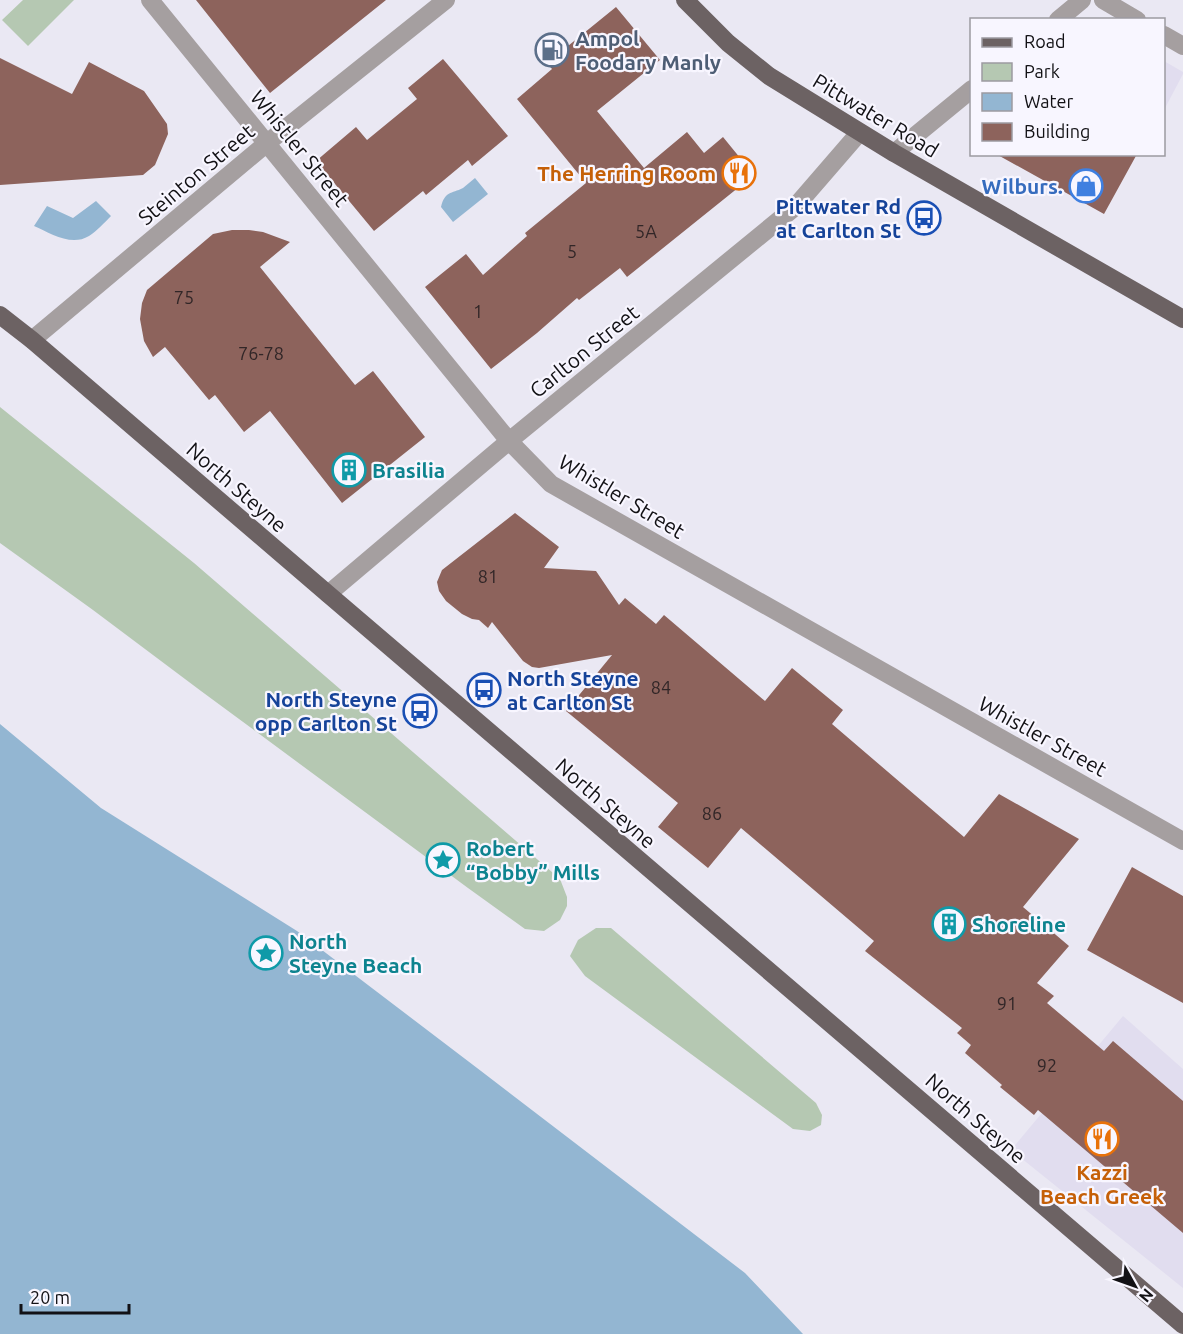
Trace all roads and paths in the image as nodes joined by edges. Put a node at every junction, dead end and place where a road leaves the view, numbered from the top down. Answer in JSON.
{"nodes":[{"id":1,"x":150,"y":0,"type":"edge"},
{"id":2,"x":446,"y":0,"type":"edge"},
{"id":3,"x":685,"y":0,"type":"edge"},
{"id":4,"x":1082,"y":0,"type":"edge"},
{"id":5,"x":1103,"y":0,"type":"edge"},
{"id":6,"x":1060,"y":18,"type":"edge"},
{"id":7,"x":1134,"y":18,"type":"edge"},
{"id":8,"x":1165,"y":36,"type":"edge"},
{"id":9,"x":1183,"y":46,"type":"edge"},
{"id":10,"x":970,"y":91,"type":"edge"},
{"id":11,"x":859,"y":133,"type":"junction"},
{"id":12,"x":267,"y":143,"type":"junction"},
{"id":13,"x":894,"y":153,"type":"junction"},
{"id":14,"x":0,"y":315,"type":"edge"},
{"id":15,"x":1183,"y":319,"type":"edge"},
{"id":16,"x":32,"y":340,"type":"junction"},
{"id":17,"x":508,"y":441,"type":"junction"},
{"id":18,"x":327,"y":594,"type":"junction"},
{"id":19,"x":1183,"y":841,"type":"edge"},
{"id":20,"x":1183,"y":1325,"type":"edge"}],
"edges":[{"from":1,"to":12,"type":"street","name":"Whistler Street"},
{"from":2,"to":12,"type":"street","name":"Steinton Street"},
{"from":3,"to":11,"type":"main road","name":"Pittwater Road"},
{"from":4,"to":6,"type":"street"},
{"from":5,"to":7,"type":"street"},
{"from":8,"to":9,"type":"street"},
{"from":10,"to":13,"type":"street"},
{"from":11,"to":13,"type":"main road","name":"Pittwater Road"},
{"from":11,"to":17,"type":"street","name":"Carlton Street"},
{"from":12,"to":16,"type":"street","name":"Steinton Street"},
{"from":12,"to":17,"type":"street","name":"Whistler Street"},
{"from":13,"to":15,"type":"main road","name":"Pittwater Road"},
{"from":14,"to":16,"type":"main road","name":"North Steyne"},
{"from":16,"to":18,"type":"main road","name":"North Steyne"},
{"from":17,"to":18,"type":"street","name":"Carlton Street"},
{"from":17,"to":19,"type":"street","name":"Whistler Street"},
{"from":18,"to":20,"type":"main road","name":"North Steyne"}]}
